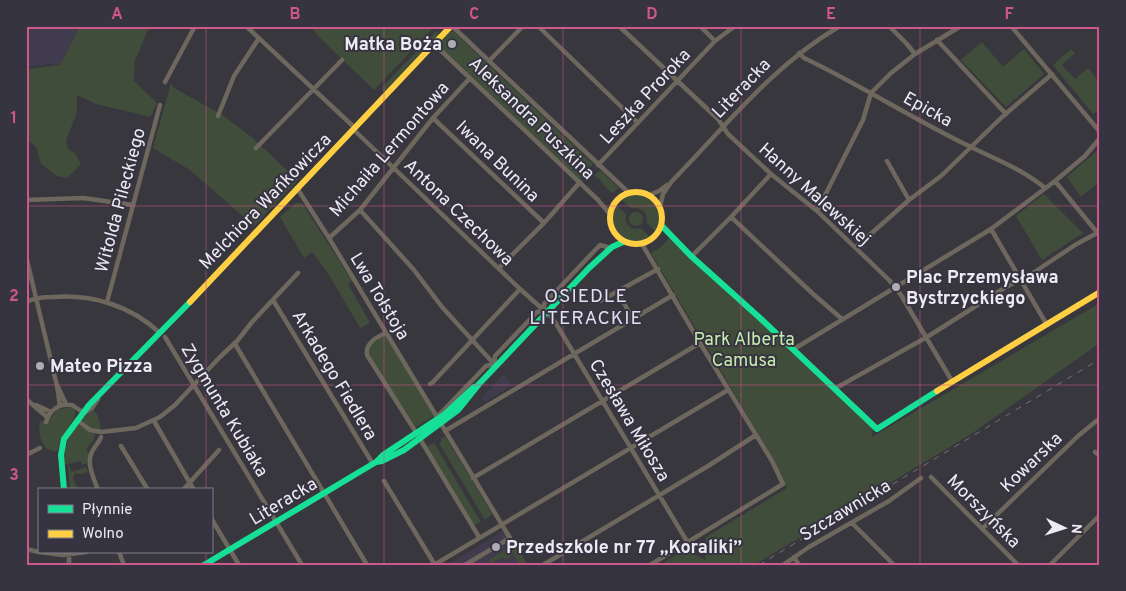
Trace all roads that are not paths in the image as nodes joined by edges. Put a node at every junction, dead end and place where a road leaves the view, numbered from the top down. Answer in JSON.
{"nodes":[{"id":1,"x":195,"y":26,"type":"edge"},
{"id":2,"x":246,"y":26,"type":"edge"},
{"id":3,"x":451,"y":26,"type":"edge"},
{"id":4,"x":523,"y":26,"type":"edge"},
{"id":5,"x":538,"y":26,"type":"edge"},
{"id":6,"x":619,"y":26,"type":"edge"},
{"id":7,"x":700,"y":26,"type":"edge"},
{"id":8,"x":735,"y":26,"type":"edge"},
{"id":9,"x":840,"y":26,"type":"edge"},
{"id":10,"x":889,"y":26,"type":"edge"},
{"id":11,"x":961,"y":26,"type":"edge"},
{"id":12,"x":1012,"y":26,"type":"edge"},
{"id":13,"x":259,"y":38,"type":"junction"},
{"id":14,"x":937,"y":40,"type":"junction"},
{"id":15,"x":715,"y":41,"type":"junction"},
{"id":16,"x":434,"y":44,"type":"junction"},
{"id":17,"x":799,"y":54,"type":"junction"},
{"id":18,"x":915,"y":54,"type":"junction"},
{"id":19,"x":342,"y":60,"type":"dead end"},
{"id":20,"x":489,"y":61,"type":"junction"},
{"id":21,"x":1052,"y":74,"type":"junction"},
{"id":22,"x":470,"y":78,"type":"junction"},
{"id":23,"x":165,"y":82,"type":"dead end"},
{"id":24,"x":677,"y":82,"type":"junction"},
{"id":25,"x":313,"y":90,"type":"junction"},
{"id":26,"x":871,"y":93,"type":"junction"},
{"id":27,"x":160,"y":105,"type":"dead end"},
{"id":28,"x":1006,"y":114,"type":"junction"},
{"id":29,"x":218,"y":116,"type":"dead end"},
{"id":30,"x":433,"y":118,"type":"junction"},
{"id":31,"x":638,"y":124,"type":"junction"},
{"id":32,"x":723,"y":128,"type":"junction"},
{"id":33,"x":355,"y":129,"type":"junction"},
{"id":34,"x":1100,"y":132,"type":"edge"},
{"id":35,"x":1100,"y":138,"type":"edge"},
{"id":36,"x":256,"y":148,"type":"dead end"},
{"id":37,"x":970,"y":148,"type":"junction"},
{"id":38,"x":888,"y":161,"type":"dead end"},
{"id":39,"x":598,"y":165,"type":"junction"},
{"id":40,"x":394,"y":168,"type":"junction"},
{"id":41,"x":771,"y":174,"type":"junction"},
{"id":42,"x":1056,"y":181,"type":"junction"},
{"id":43,"x":580,"y":182,"type":"junction"},
{"id":44,"x":672,"y":182,"type":"junction"},
{"id":45,"x":297,"y":188,"type":"junction"},
{"id":46,"x":1045,"y":188,"type":"junction"},
{"id":47,"x":629,"y":193,"type":"junction"},
{"id":48,"x":649,"y":195,"type":"junction"},
{"id":49,"x":26,"y":200,"type":"edge"},
{"id":50,"x":909,"y":200,"type":"junction"},
{"id":51,"x":133,"y":205,"type":"junction"},
{"id":52,"x":660,"y":207,"type":"junction"},
{"id":53,"x":360,"y":210,"type":"junction"},
{"id":54,"x":817,"y":211,"type":"junction"},
{"id":55,"x":610,"y":214,"type":"junction"},
{"id":56,"x":731,"y":217,"type":"junction"},
{"id":57,"x":544,"y":223,"type":"junction"},
{"id":58,"x":662,"y":226,"type":"junction"},
{"id":59,"x":990,"y":229,"type":"junction"},
{"id":60,"x":614,"y":233,"type":"junction"},
{"id":61,"x":1098,"y":234,"type":"edge"},
{"id":62,"x":329,"y":238,"type":"junction"},
{"id":63,"x":623,"y":242,"type":"junction"},
{"id":64,"x":642,"y":244,"type":"junction"},
{"id":65,"x":607,"y":247,"type":"junction"},
{"id":66,"x":856,"y":247,"type":"junction"},
{"id":67,"x":26,"y":256,"type":"edge"},
{"id":68,"x":692,"y":256,"type":"junction"},
{"id":69,"x":499,"y":268,"type":"junction"},
{"id":70,"x":589,"y":268,"type":"junction"},
{"id":71,"x":658,"y":269,"type":"junction"},
{"id":72,"x":298,"y":274,"type":"dead end"},
{"id":73,"x":1020,"y":280,"type":"junction"},
{"id":74,"x":896,"y":287,"type":"junction"},
{"id":75,"x":520,"y":290,"type":"junction"},
{"id":76,"x":617,"y":291,"type":"junction"},
{"id":77,"x":1100,"y":292,"type":"edge"},
{"id":78,"x":673,"y":295,"type":"junction"},
{"id":79,"x":36,"y":299,"type":"junction"},
{"id":80,"x":272,"y":300,"type":"junction"},
{"id":81,"x":600,"y":301,"type":"dead end"},
{"id":82,"x":26,"y":302,"type":"edge"},
{"id":83,"x":108,"y":302,"type":"junction"},
{"id":84,"x":546,"y":312,"type":"junction"},
{"id":85,"x":633,"y":318,"type":"junction"},
{"id":86,"x":842,"y":320,"type":"junction"},
{"id":87,"x":1047,"y":325,"type":"junction"},
{"id":88,"x":386,"y":333,"type":"junction"},
{"id":89,"x":163,"y":335,"type":"junction"},
{"id":90,"x":927,"y":337,"type":"junction"},
{"id":91,"x":471,"y":341,"type":"junction"},
{"id":92,"x":700,"y":343,"type":"junction"},
{"id":93,"x":235,"y":344,"type":"junction"},
{"id":94,"x":794,"y":349,"type":"junction"},
{"id":95,"x":574,"y":354,"type":"junction"},
{"id":96,"x":494,"y":365,"type":"junction"},
{"id":97,"x":952,"y":381,"type":"junction"},
{"id":98,"x":430,"y":384,"type":"dead end"},
{"id":99,"x":194,"y":385,"type":"junction"},
{"id":100,"x":57,"y":386,"type":"junction"},
{"id":101,"x":836,"y":388,"type":"junction"},
{"id":102,"x":728,"y":390,"type":"junction"},
{"id":103,"x":26,"y":400,"type":"edge"},
{"id":104,"x":602,"y":400,"type":"junction"},
{"id":105,"x":32,"y":404,"type":"junction"},
{"id":106,"x":66,"y":404,"type":"junction"},
{"id":107,"x":60,"y":406,"type":"junction"},
{"id":108,"x":51,"y":412,"type":"junction"},
{"id":109,"x":84,"y":413,"type":"junction"},
{"id":110,"x":1100,"y":418,"type":"edge"},
{"id":111,"x":77,"y":420,"type":"junction"},
{"id":112,"x":438,"y":420,"type":"junction"},
{"id":113,"x":154,"y":421,"type":"junction"},
{"id":114,"x":445,"y":431,"type":"junction"},
{"id":115,"x":756,"y":435,"type":"junction"},
{"id":116,"x":101,"y":437,"type":"dead end"},
{"id":117,"x":419,"y":437,"type":"junction"},
{"id":118,"x":121,"y":446,"type":"dead end"},
{"id":119,"x":40,"y":448,"type":"dead end"},
{"id":120,"x":631,"y":448,"type":"junction"},
{"id":121,"x":219,"y":450,"type":"dead end"},
{"id":122,"x":1096,"y":452,"type":"dead end"},
{"id":123,"x":26,"y":455,"type":"edge"},
{"id":124,"x":1100,"y":456,"type":"edge"},
{"id":125,"x":374,"y":463,"type":"junction"},
{"id":126,"x":932,"y":477,"type":"dead end"},
{"id":127,"x":473,"y":478,"type":"junction"},
{"id":128,"x":921,"y":478,"type":"dead end"},
{"id":129,"x":384,"y":481,"type":"dead end"},
{"id":130,"x":189,"y":483,"type":"junction"},
{"id":131,"x":64,"y":488,"type":"edge"},
{"id":132,"x":97,"y":488,"type":"edge"},
{"id":133,"x":147,"y":488,"type":"edge"},
{"id":134,"x":185,"y":488,"type":"edge"},
{"id":135,"x":193,"y":488,"type":"edge"},
{"id":136,"x":325,"y":493,"type":"junction"},
{"id":137,"x":659,"y":495,"type":"junction"},
{"id":138,"x":1100,"y":515,"type":"edge"},
{"id":139,"x":212,"y":520,"type":"edge"},
{"id":140,"x":276,"y":522,"type":"junction"},
{"id":141,"x":852,"y":523,"type":"junction"},
{"id":142,"x":501,"y":524,"type":"junction"},
{"id":143,"x":982,"y":529,"type":"junction"},
{"id":144,"x":479,"y":537,"type":"junction"},
{"id":145,"x":688,"y":542,"type":"junction"},
{"id":146,"x":230,"y":550,"type":"junction"},
{"id":147,"x":794,"y":558,"type":"junction"},
{"id":148,"x":204,"y":565,"type":"edge"},
{"id":149,"x":239,"y":565,"type":"edge"},
{"id":150,"x":302,"y":565,"type":"edge"},
{"id":151,"x":367,"y":565,"type":"edge"},
{"id":152,"x":434,"y":565,"type":"edge"},
{"id":153,"x":466,"y":565,"type":"edge"},
{"id":154,"x":543,"y":565,"type":"edge"},
{"id":155,"x":650,"y":565,"type":"edge"},
{"id":156,"x":783,"y":565,"type":"edge"},
{"id":157,"x":799,"y":565,"type":"edge"},
{"id":158,"x":894,"y":565,"type":"edge"},
{"id":159,"x":1018,"y":565,"type":"edge"},
{"id":160,"x":1050,"y":565,"type":"edge"}],
"edges":[{"from":1,"to":23,"type":"street"},
{"from":2,"to":13,"type":"street","name":"Antona Czechowa"},
{"from":3,"to":16,"type":"street","name":"Melchiora Wańkowicza"},
{"from":3,"to":20,"type":"street","name":"Aleksandra Puszkina"},
{"from":4,"to":20,"type":"street"},
{"from":5,"to":31,"type":"street"},
{"from":6,"to":24,"type":"street","name":"Hanny Malewskiej"},
{"from":7,"to":15,"type":"street"},
{"from":8,"to":15,"type":"street","name":"Leszka Proroka"},
{"from":9,"to":17,"type":"street","name":"Literacka"},
{"from":10,"to":18,"type":"street"},
{"from":11,"to":14,"type":"street"},
{"from":12,"to":21,"type":"street"},
{"from":13,"to":25,"type":"street","name":"Antona Czechowa"},
{"from":13,"to":29,"type":"street"},
{"from":14,"to":18,"type":"street"},
{"from":14,"to":28,"type":"street"},
{"from":15,"to":24,"type":"street","name":"Leszka Proroka"},
{"from":16,"to":22,"type":"street","name":"Aleksandra Puszkina"},
{"from":16,"to":33,"type":"street","name":"Melchiora Wańkowicza"},
{"from":17,"to":26,"type":"street","name":"Epicka"},
{"from":17,"to":32,"type":"street","name":"Literacka"},
{"from":18,"to":26,"type":"street"},
{"from":19,"to":25,"type":"street"},
{"from":20,"to":39,"type":"street","name":"Aleksandra Puszkina"},
{"from":21,"to":28,"type":"street"},
{"from":21,"to":34,"type":"street"},
{"from":22,"to":30,"type":"street","name":"Michaiła Lermontowa"},
{"from":22,"to":43,"type":"street","name":"Aleksandra Puszkina"},
{"from":24,"to":31,"type":"street","name":"Leszka Proroka"},
{"from":24,"to":32,"type":"street","name":"Hanny Malewskiej"},
{"from":25,"to":33,"type":"street","name":"Antona Czechowa"},
{"from":25,"to":36,"type":"street"},
{"from":26,"to":37,"type":"street","name":"Epicka"},
{"from":26,"to":54,"type":"street"},
{"from":27,"to":51,"type":"street","name":"Witolda Pileckiego"},
{"from":28,"to":37,"type":"street"},
{"from":30,"to":40,"type":"street","name":"Michaiła Lermontowa"},
{"from":30,"to":57,"type":"street","name":"Iwana Bunina"},
{"from":31,"to":39,"type":"street","name":"Leszka Proroka"},
{"from":32,"to":41,"type":"street","name":"Hanny Malewskiej"},
{"from":32,"to":44,"type":"street","name":"Literacka"},
{"from":33,"to":40,"type":"street","name":"Antona Czechowa"},
{"from":33,"to":45,"type":"street","name":"Melchiora Wańkowicza"},
{"from":35,"to":42,"type":"street"},
{"from":37,"to":46,"type":"street","name":"Epicka"},
{"from":37,"to":50,"type":"street"},
{"from":38,"to":50,"type":"street"},
{"from":39,"to":47,"type":"street","name":"Aleksandra Puszkina"},
{"from":40,"to":53,"type":"street","name":"Michaiła Lermontowa"},
{"from":40,"to":69,"type":"street","name":"Antona Czechowa"},
{"from":41,"to":54,"type":"street","name":"Hanny Malewskiej"},
{"from":41,"to":56,"type":"street"},
{"from":42,"to":46,"type":"street"},
{"from":42,"to":61,"type":"street"},
{"from":43,"to":55,"type":"street","name":"Aleksandra Puszkina"},
{"from":43,"to":57,"type":"street"},
{"from":44,"to":48,"type":"street","name":"Literacka"},
{"from":44,"to":52,"type":"street","name":"Literacka"},
{"from":45,"to":62,"type":"street","name":"Lwa Tołstoja"},
{"from":45,"to":89,"type":"street","name":"Melchiora Wańkowicza"},
{"from":46,"to":59,"type":"street"},
{"from":47,"to":48,"type":"street"},
{"from":47,"to":55,"type":"street"},
{"from":48,"to":52,"type":"street"},
{"from":49,"to":51,"type":"street"},
{"from":50,"to":66,"type":"street"},
{"from":51,"to":83,"type":"street","name":"Witolda Pileckiego"},
{"from":52,"to":58,"type":"street"},
{"from":53,"to":62,"type":"street","name":"Michaiła Lermontowa"},
{"from":53,"to":91,"type":"street"},
{"from":54,"to":66,"type":"street","name":"Hanny Malewskiej"},
{"from":55,"to":60,"type":"street"},
{"from":56,"to":68,"type":"street"},
{"from":56,"to":86,"type":"street"},
{"from":57,"to":69,"type":"street"},
{"from":58,"to":64,"type":"street"},
{"from":58,"to":68,"type":"street"},
{"from":59,"to":73,"type":"street"},
{"from":59,"to":74,"type":"street"},
{"from":60,"to":63,"type":"street"},
{"from":60,"to":65,"type":"street","name":"Literacka"},
{"from":61,"to":73,"type":"street"},
{"from":62,"to":88,"type":"street","name":"Lwa Tołstoja"},
{"from":63,"to":64,"type":"street"},
{"from":63,"to":70,"type":"street","name":"Literacka"},
{"from":64,"to":71,"type":"street"},
{"from":65,"to":70,"type":"street","name":"Literacka"},
{"from":65,"to":84,"type":"street"},
{"from":66,"to":74,"type":"street","name":"Hanny Malewskiej"},
{"from":67,"to":79,"type":"street"},
{"from":68,"to":94,"type":"street"},
{"from":69,"to":75,"type":"street","name":"Antona Czechowa"},
{"from":70,"to":84,"type":"street","name":"Literacka"},
{"from":71,"to":76,"type":"street"},
{"from":71,"to":78,"type":"street"},
{"from":72,"to":80,"type":"street"},
{"from":73,"to":87,"type":"street"},
{"from":73,"to":90,"type":"street"},
{"from":74,"to":86,"type":"street"},
{"from":74,"to":90,"type":"street","name":"Hanny Malewskiej"},
{"from":75,"to":84,"type":"street","name":"Antona Czechowa"},
{"from":75,"to":91,"type":"street"},
{"from":76,"to":81,"type":"street"},
{"from":76,"to":85,"type":"street"},
{"from":77,"to":87,"type":"street"},
{"from":78,"to":85,"type":"street"},
{"from":78,"to":92,"type":"street"},
{"from":79,"to":82,"type":"street"},
{"from":79,"to":83,"type":"street"},
{"from":79,"to":100,"type":"street"},
{"from":80,"to":93,"type":"street"},
{"from":80,"to":125,"type":"street","name":"Arkadego Fiedlera"},
{"from":83,"to":89,"type":"street"},
{"from":84,"to":95,"type":"street","name":"Czesława Miłosza"},
{"from":84,"to":96,"type":"street","name":"Literacka"},
{"from":85,"to":95,"type":"street"},
{"from":86,"to":94,"type":"street"},
{"from":87,"to":97,"type":"street"},
{"from":88,"to":112,"type":"street","name":"Lwa Tołstoja"},
{"from":88,"to":117,"type":"street"},
{"from":89,"to":99,"type":"street","name":"Zygmunta Kubiaka"},
{"from":89,"to":109,"type":"street","name":"Melchiora Wańkowicza"},
{"from":90,"to":97,"type":"street","name":"Hanny Malewskiej"},
{"from":90,"to":101,"type":"street"},
{"from":91,"to":96,"type":"street"},
{"from":91,"to":98,"type":"street"},
{"from":92,"to":102,"type":"street"},
{"from":92,"to":104,"type":"street"},
{"from":93,"to":99,"type":"street"},
{"from":93,"to":136,"type":"street"},
{"from":94,"to":101,"type":"street"},
{"from":95,"to":104,"type":"street","name":"Czesława Miłosza"},
{"from":95,"to":114,"type":"street"},
{"from":96,"to":112,"type":"street","name":"Literacka"},
{"from":96,"to":112,"type":"street"},
{"from":97,"to":101,"type":"street"},
{"from":99,"to":113,"type":"street"},
{"from":99,"to":140,"type":"street","name":"Zygmunta Kubiaka"},
{"from":100,"to":106,"type":"street"},
{"from":100,"to":107,"type":"street"},
{"from":102,"to":115,"type":"street"},
{"from":102,"to":120,"type":"street"},
{"from":103,"to":105,"type":"street"},
{"from":104,"to":120,"type":"street","name":"Czesława Miłosza"},
{"from":104,"to":127,"type":"street"},
{"from":105,"to":108,"type":"street"},
{"from":105,"to":108,"type":"street"},
{"from":106,"to":107,"type":"street"},
{"from":106,"to":109,"type":"street"},
{"from":107,"to":108,"type":"street"},
{"from":109,"to":111,"type":"street","name":"Melchiora Wańkowicza"},
{"from":110,"to":143,"type":"street","name":"Kowarska"},
{"from":111,"to":113,"type":"street"},
{"from":111,"to":131,"type":"street","name":"Melchiora Wańkowicza"},
{"from":112,"to":114,"type":"street","name":"Lwa Tołstoja"},
{"from":112,"to":117,"type":"street","name":"Literacka"},
{"from":113,"to":130,"type":"street"},
{"from":114,"to":127,"type":"street","name":"Lwa Tołstoja"},
{"from":115,"to":137,"type":"street"},
{"from":115,"to":145,"type":"street"},
{"from":116,"to":132,"type":"street"},
{"from":117,"to":125,"type":"street","name":"Literacka"},
{"from":117,"to":144,"type":"street"},
{"from":118,"to":133,"type":"street"},
{"from":119,"to":123,"type":"street"},
{"from":120,"to":137,"type":"street","name":"Czesława Miłosza"},
{"from":120,"to":142,"type":"street"},
{"from":121,"to":130,"type":"street"},
{"from":122,"to":124,"type":"street"},
{"from":125,"to":136,"type":"street","name":"Literacka"},
{"from":126,"to":143,"type":"street","name":"Morszyńska"},
{"from":127,"to":142,"type":"street","name":"Lwa Tołstoja"},
{"from":128,"to":141,"type":"street","name":"Szczawnicka"},
{"from":129,"to":152,"type":"street"},
{"from":130,"to":134,"type":"street"},
{"from":130,"to":135,"type":"street"},
{"from":136,"to":140,"type":"street","name":"Literacka"},
{"from":136,"to":151,"type":"street"},
{"from":137,"to":145,"type":"street","name":"Czesława Miłosza"},
{"from":137,"to":154,"type":"street"},
{"from":138,"to":160,"type":"street"},
{"from":139,"to":146,"type":"street"},
{"from":140,"to":146,"type":"street","name":"Literacka"},
{"from":140,"to":150,"type":"street","name":"Zygmunta Kubiaka"},
{"from":141,"to":147,"type":"street","name":"Szczawnicka"},
{"from":141,"to":158,"type":"street"},
{"from":142,"to":144,"type":"street"},
{"from":142,"to":153,"type":"street"},
{"from":143,"to":159,"type":"street","name":"Morszyńska"},
{"from":144,"to":152,"type":"street"},
{"from":145,"to":155,"type":"street"},
{"from":146,"to":148,"type":"street","name":"Literacka"},
{"from":146,"to":149,"type":"street"},
{"from":147,"to":156,"type":"street","name":"Szczawnicka"},
{"from":147,"to":157,"type":"street"}]}
